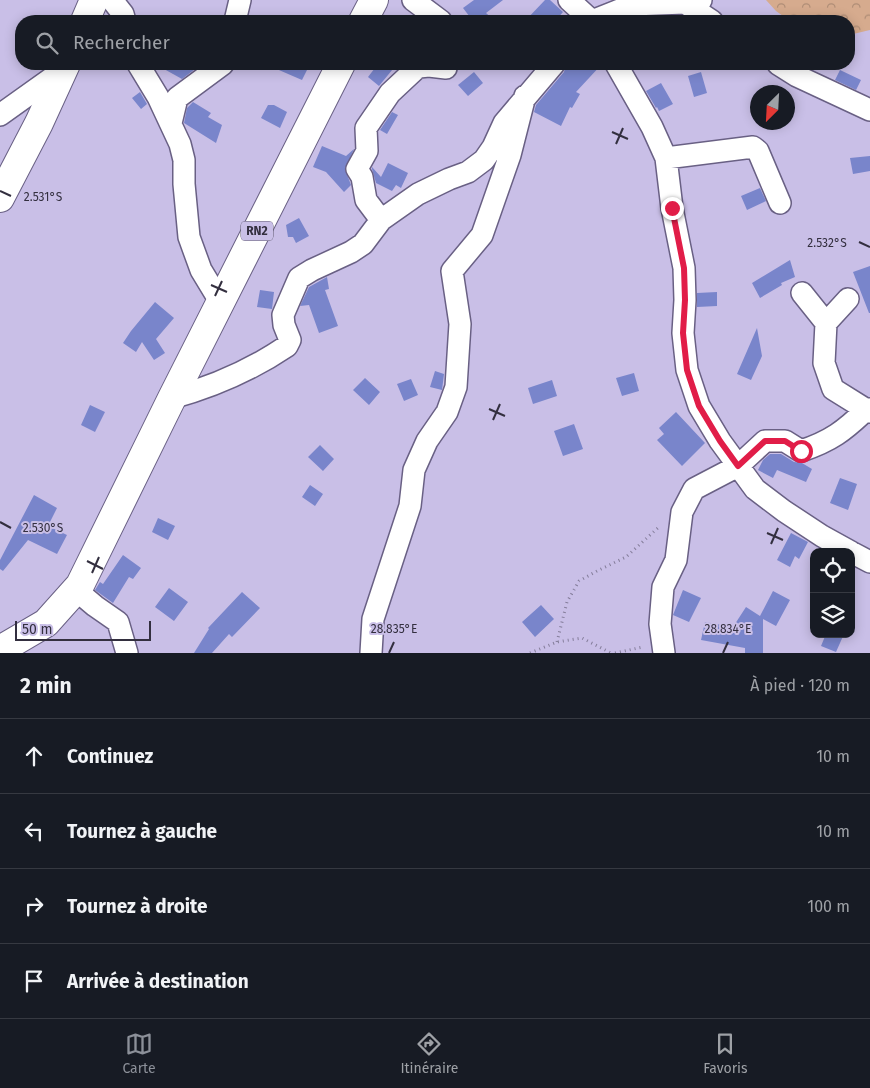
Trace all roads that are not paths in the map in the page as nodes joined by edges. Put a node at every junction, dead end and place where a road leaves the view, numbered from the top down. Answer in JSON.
{"nodes":[{"id":1,"x":94,"y":0,"type":"edge"},
{"id":2,"x":112,"y":0,"type":"edge"},
{"id":3,"x":240,"y":0,"type":"edge"},
{"id":4,"x":374,"y":0,"type":"edge"},
{"id":5,"x":413,"y":0,"type":"edge"},
{"id":6,"x":569,"y":0,"type":"edge"},
{"id":7,"x":693,"y":2,"type":"edge"},
{"id":8,"x":88,"y":15,"type":"edge"},
{"id":9,"x":123,"y":15,"type":"edge"},
{"id":10,"x":236,"y":15,"type":"edge"},
{"id":11,"x":366,"y":15,"type":"edge"},
{"id":12,"x":433,"y":15,"type":"edge"},
{"id":13,"x":585,"y":15,"type":"edge"},
{"id":14,"x":607,"y":15,"type":"edge"},
{"id":15,"x":706,"y":15,"type":"edge"},
{"id":16,"x":60,"y":70,"type":"edge"},
{"id":17,"x":63,"y":70,"type":"edge"},
{"id":18,"x":142,"y":70,"type":"edge"},
{"id":19,"x":215,"y":70,"type":"edge"},
{"id":20,"x":338,"y":70,"type":"edge"},
{"id":21,"x":415,"y":70,"type":"edge"},
{"id":22,"x":549,"y":70,"type":"edge"},
{"id":23,"x":619,"y":70,"type":"edge"},
{"id":24,"x":788,"y":70,"type":"edge"},
{"id":25,"x":525,"y":96,"type":"junction"},
{"id":26,"x":870,"y":110,"type":"edge"},
{"id":27,"x":0,"y":116,"type":"edge"},
{"id":28,"x":171,"y":123,"type":"junction"},
{"id":29,"x":666,"y":158,"type":"junction"},
{"id":30,"x":0,"y":198,"type":"edge"},
{"id":31,"x":780,"y":202,"type":"dead end"},
{"id":32,"x":382,"y":220,"type":"junction"},
{"id":33,"x":802,"y":293,"type":"dead end"},
{"id":34,"x":848,"y":299,"type":"dead end"},
{"id":35,"x":221,"y":303,"type":"junction"},
{"id":36,"x":826,"y":324,"type":"junction"},
{"id":37,"x":172,"y":398,"type":"junction"},
{"id":38,"x":869,"y":410,"type":"edge"},
{"id":39,"x":738,"y":466,"type":"junction"},
{"id":40,"x":844,"y":548,"type":"edge"},
{"id":41,"x":855,"y":554,"type":"edge"},
{"id":42,"x":870,"y":562,"type":"edge"},
{"id":43,"x":76,"y":590,"type":"junction"},
{"id":44,"x":662,"y":648,"type":"edge"},
{"id":45,"x":0,"y":652,"type":"edge"},
{"id":46,"x":127,"y":653,"type":"edge"},
{"id":47,"x":371,"y":653,"type":"edge"}],
"edges":[{"from":1,"to":8,"type":"highway"},
{"from":2,"to":9,"type":"street"},
{"from":3,"to":10,"type":"street"},
{"from":4,"to":11,"type":"highway"},
{"from":5,"to":12,"type":"street"},
{"from":6,"to":13,"type":"street"},
{"from":7,"to":14,"type":"street"},
{"from":7,"to":15,"type":"street"},
{"from":16,"to":27,"type":"street"},
{"from":17,"to":30,"type":"highway"},
{"from":18,"to":28,"type":"street"},
{"from":19,"to":28,"type":"street"},
{"from":20,"to":35,"type":"highway","number":"RN2"},
{"from":21,"to":32,"type":"street"},
{"from":22,"to":25,"type":"street"},
{"from":23,"to":29,"type":"street"},
{"from":24,"to":26,"type":"street"},
{"from":25,"to":32,"type":"street"},
{"from":25,"to":47,"type":"street"},
{"from":28,"to":35,"type":"street"},
{"from":29,"to":31,"type":"street"},
{"from":29,"to":39,"type":"street"},
{"from":32,"to":37,"type":"street"},
{"from":33,"to":36,"type":"street"},
{"from":34,"to":36,"type":"street"},
{"from":35,"to":37,"type":"highway","number":"RN2"},
{"from":36,"to":38,"type":"street"},
{"from":37,"to":43,"type":"highway","number":"RN2"},
{"from":38,"to":39,"type":"street"},
{"from":39,"to":40,"type":"street"},
{"from":39,"to":44,"type":"street"},
{"from":41,"to":42,"type":"street"},
{"from":43,"to":45,"type":"highway","number":"RN2"},
{"from":43,"to":46,"type":"street"}]}
